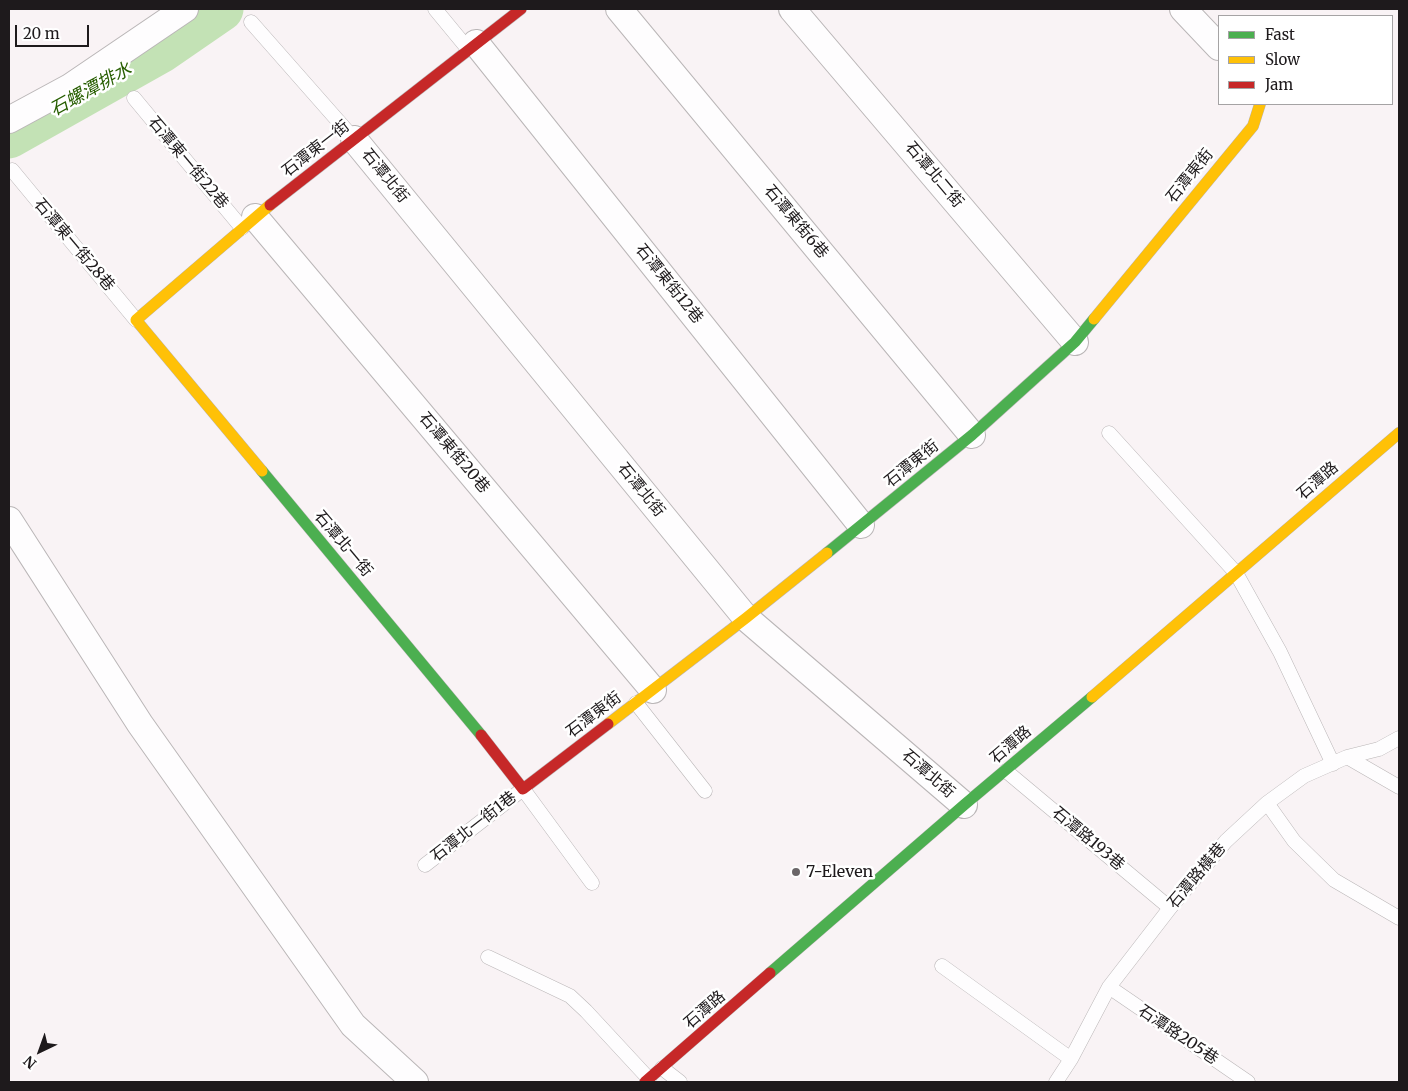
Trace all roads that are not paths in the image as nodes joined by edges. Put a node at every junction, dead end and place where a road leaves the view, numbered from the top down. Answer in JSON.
{"nodes":[{"id":1,"x":184,"y":9,"type":"edge"},
{"id":2,"x":436,"y":9,"type":"edge"},
{"id":3,"x":520,"y":9,"type":"edge"},
{"id":4,"x":619,"y":9,"type":"edge"},
{"id":5,"x":792,"y":9,"type":"edge"},
{"id":6,"x":1183,"y":9,"type":"edge"},
{"id":7,"x":251,"y":22,"type":"dead end"},
{"id":8,"x":472,"y":46,"type":"junction"},
{"id":9,"x":1218,"y":46,"type":"edge"},
{"id":10,"x":134,"y":98,"type":"dead end"},
{"id":11,"x":1260,"y":105,"type":"edge"},
{"id":12,"x":9,"y":120,"type":"edge"},
{"id":13,"x":354,"y":140,"type":"junction"},
{"id":14,"x":12,"y":170,"type":"dead end"},
{"id":15,"x":248,"y":222,"type":"junction"},
{"id":16,"x":136,"y":320,"type":"junction"},
{"id":17,"x":1075,"y":342,"type":"junction"},
{"id":18,"x":1109,"y":433,"type":"dead end"},
{"id":19,"x":1399,"y":433,"type":"edge"},
{"id":20,"x":972,"y":436,"type":"junction"},
{"id":21,"x":9,"y":520,"type":"edge"},
{"id":22,"x":861,"y":525,"type":"junction"},
{"id":23,"x":1236,"y":572,"type":"junction"},
{"id":24,"x":746,"y":618,"type":"junction"},
{"id":25,"x":645,"y":696,"type":"junction"},
{"id":26,"x":1399,"y":738,"type":"edge"},
{"id":27,"x":1347,"y":757,"type":"junction"},
{"id":28,"x":1333,"y":764,"type":"junction"},
{"id":29,"x":1006,"y":771,"type":"junction"},
{"id":30,"x":1399,"y":787,"type":"edge"},
{"id":31,"x":523,"y":789,"type":"junction"},
{"id":32,"x":705,"y":791,"type":"dead end"},
{"id":33,"x":1267,"y":803,"type":"junction"},
{"id":34,"x":964,"y":805,"type":"junction"},
{"id":35,"x":425,"y":865,"type":"dead end"},
{"id":36,"x":592,"y":883,"type":"dead end"},
{"id":37,"x":1170,"y":908,"type":"junction"},
{"id":38,"x":1399,"y":918,"type":"edge"},
{"id":39,"x":488,"y":957,"type":"dead end"},
{"id":40,"x":942,"y":966,"type":"dead end"},
{"id":41,"x":1109,"y":987,"type":"junction"},
{"id":42,"x":1071,"y":1059,"type":"junction"},
{"id":43,"x":662,"y":1068,"type":"junction"},
{"id":44,"x":647,"y":1081,"type":"edge"},
{"id":45,"x":415,"y":1082,"type":"edge"},
{"id":46,"x":680,"y":1082,"type":"edge"},
{"id":47,"x":1056,"y":1082,"type":"edge"},
{"id":48,"x":1248,"y":1082,"type":"edge"}],
"edges":[{"from":1,"to":12,"type":"street"},
{"from":2,"to":8,"type":"lane"},
{"from":3,"to":8,"type":"street","name":"石潭東一街"},
{"from":4,"to":20,"type":"street","name":"石潭東街6巷"},
{"from":5,"to":17,"type":"street","name":"石潭北二街"},
{"from":6,"to":9,"type":"street"},
{"from":7,"to":13,"type":"lane"},
{"from":8,"to":13,"type":"street","name":"石潭東一街"},
{"from":8,"to":22,"type":"street","name":"石潭東街12巷"},
{"from":10,"to":15,"type":"lane","name":"石潭東一街22巷"},
{"from":11,"to":17,"type":"street","name":"石潭東街"},
{"from":13,"to":15,"type":"street","name":"石潭東一街"},
{"from":13,"to":24,"type":"street","name":"石潭北街"},
{"from":14,"to":16,"type":"lane","name":"石潭東一街28巷"},
{"from":15,"to":16,"type":"street","name":"石潭東一街"},
{"from":15,"to":25,"type":"street","name":"石潭東街20巷"},
{"from":16,"to":31,"type":"street","name":"石潭北一街"},
{"from":17,"to":20,"type":"street","name":"石潭東街"},
{"from":18,"to":23,"type":"lane"},
{"from":19,"to":23,"type":"street","name":"石潭路"},
{"from":20,"to":22,"type":"street","name":"石潭東街"},
{"from":21,"to":45,"type":"street"},
{"from":22,"to":24,"type":"street","name":"石潭東街"},
{"from":23,"to":28,"type":"lane"},
{"from":23,"to":29,"type":"street","name":"石潭路"},
{"from":24,"to":25,"type":"street","name":"石潭東街"},
{"from":24,"to":34,"type":"street","name":"石潭北街"},
{"from":25,"to":31,"type":"street","name":"石潭東街"},
{"from":25,"to":32,"type":"lane"},
{"from":26,"to":27,"type":"lane","name":"石潭路橫巷"},
{"from":27,"to":28,"type":"lane","name":"石潭路橫巷"},
{"from":27,"to":30,"type":"lane"},
{"from":28,"to":33,"type":"lane","name":"石潭路橫巷"},
{"from":29,"to":34,"type":"street","name":"石潭路"},
{"from":29,"to":37,"type":"lane","name":"石潭路193巷"},
{"from":31,"to":35,"type":"lane","name":"石潭北一街1巷"},
{"from":31,"to":36,"type":"lane"},
{"from":33,"to":37,"type":"lane","name":"石潭路橫巷"},
{"from":33,"to":38,"type":"lane"},
{"from":34,"to":43,"type":"street","name":"石潭路"},
{"from":37,"to":41,"type":"lane","name":"石潭路橫巷"},
{"from":39,"to":44,"type":"lane"},
{"from":40,"to":42,"type":"lane"},
{"from":41,"to":42,"type":"lane","name":"石潭路橫巷"},
{"from":41,"to":48,"type":"lane","name":"石潭路205巷"},
{"from":42,"to":47,"type":"lane","name":"石潭路橫巷"},
{"from":43,"to":44,"type":"street","name":"石潭路"},
{"from":43,"to":46,"type":"lane"}]}
